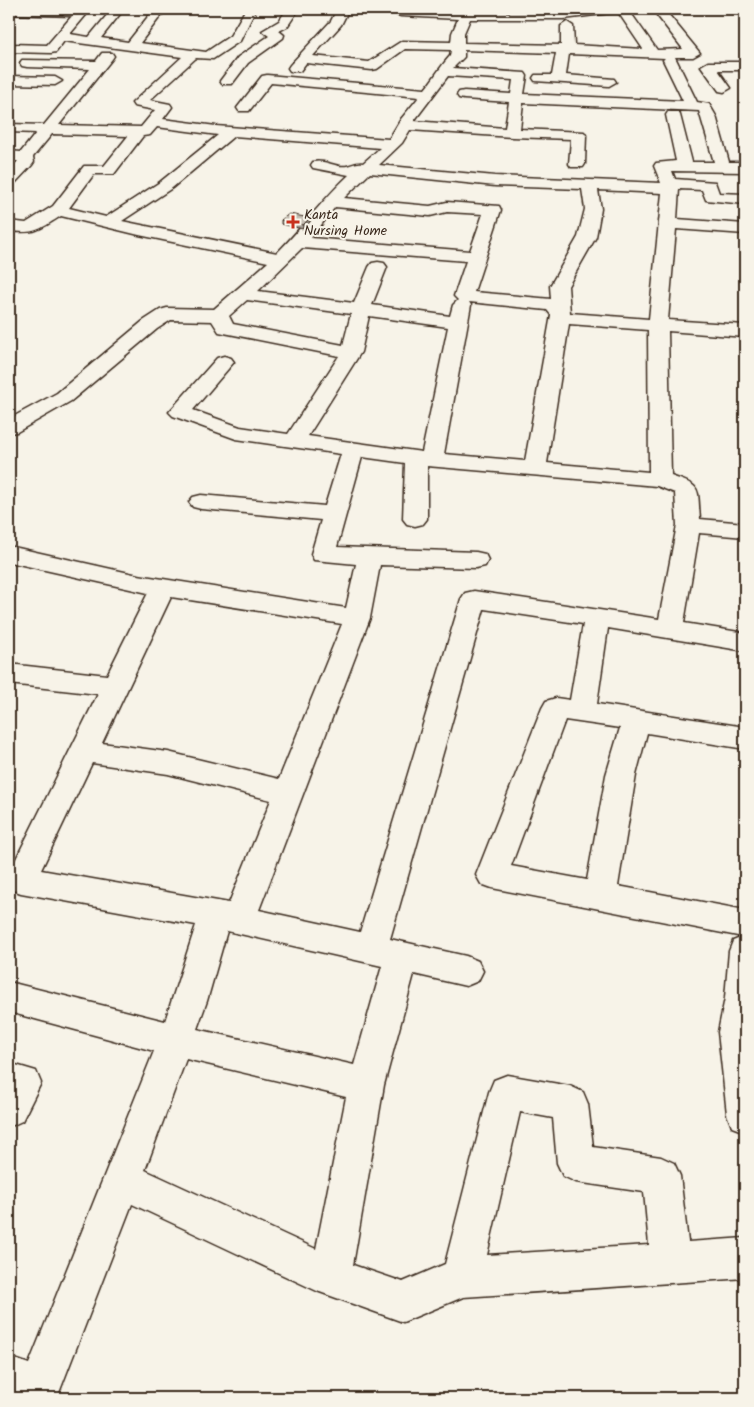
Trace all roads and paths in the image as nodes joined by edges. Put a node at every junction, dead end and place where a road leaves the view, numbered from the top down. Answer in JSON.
{"nodes":[{"id":1,"x":118,"y":9,"type":"edge"},
{"id":2,"x":160,"y":9,"type":"edge"},
{"id":3,"x":248,"y":9,"type":"edge"},
{"id":4,"x":293,"y":9,"type":"edge"},
{"id":5,"x":347,"y":9,"type":"edge"},
{"id":6,"x":402,"y":9,"type":"edge"},
{"id":7,"x":616,"y":9,"type":"edge"},
{"id":8,"x":622,"y":9,"type":"edge"},
{"id":9,"x":9,"y":10,"type":"edge"},
{"id":10,"x":659,"y":10,"type":"edge"},
{"id":11,"x":83,"y":11,"type":"edge"},
{"id":12,"x":464,"y":17,"type":"edge"},
{"id":13,"x":401,"y":24,"type":"dead end"},
{"id":14,"x":567,"y":26,"type":"dead end"},
{"id":15,"x":61,"y":38,"type":"junction"},
{"id":16,"x":88,"y":41,"type":"junction"},
{"id":17,"x":131,"y":46,"type":"junction"},
{"id":18,"x":457,"y":46,"type":"junction"},
{"id":19,"x":9,"y":48,"type":"edge"},
{"id":20,"x":568,"y":49,"type":"junction"},
{"id":21,"x":193,"y":54,"type":"junction"},
{"id":22,"x":653,"y":54,"type":"junction"},
{"id":23,"x":302,"y":59,"type":"junction"},
{"id":24,"x":103,"y":60,"type":"junction"},
{"id":25,"x":670,"y":60,"type":"dead end"},
{"id":26,"x":16,"y":63,"type":"dead end"},
{"id":27,"x":745,"y":66,"type":"edge"},
{"id":28,"x":443,"y":72,"type":"junction"},
{"id":29,"x":520,"y":76,"type":"junction"},
{"id":30,"x":267,"y":79,"type":"junction"},
{"id":31,"x":558,"y":79,"type":"junction"},
{"id":32,"x":9,"y":80,"type":"edge"},
{"id":33,"x":226,"y":80,"type":"dead end"},
{"id":34,"x":87,"y":82,"type":"junction"},
{"id":35,"x":609,"y":82,"type":"dead end"},
{"id":36,"x":724,"y":88,"type":"dead end"},
{"id":37,"x":428,"y":94,"type":"junction"},
{"id":38,"x":464,"y":95,"type":"dead end"},
{"id":39,"x":517,"y":98,"type":"junction"},
{"id":40,"x":692,"y":106,"type":"junction"},
{"id":41,"x":244,"y":108,"type":"dead end"},
{"id":42,"x":673,"y":115,"type":"dead end"},
{"id":43,"x":154,"y":122,"type":"junction"},
{"id":44,"x":405,"y":125,"type":"junction"},
{"id":45,"x":47,"y":128,"type":"junction"},
{"id":46,"x":16,"y":129,"type":"edge"},
{"id":47,"x":231,"y":131,"type":"junction"},
{"id":48,"x":139,"y":132,"type":"junction"},
{"id":49,"x":512,"y":133,"type":"junction"},
{"id":50,"x":392,"y":144,"type":"junction"},
{"id":51,"x":9,"y":156,"type":"edge"},
{"id":52,"x":25,"y":157,"type":"junction"},
{"id":53,"x":577,"y":164,"type":"dead end"},
{"id":54,"x":319,"y":165,"type":"dead end"},
{"id":55,"x":685,"y":166,"type":"junction"},
{"id":56,"x":723,"y":167,"type":"junction"},
{"id":57,"x":745,"y":167,"type":"edge"},
{"id":58,"x":359,"y":169,"type":"junction"},
{"id":59,"x":9,"y":180,"type":"edge"},
{"id":60,"x":589,"y":184,"type":"junction"},
{"id":61,"x":670,"y":186,"type":"junction"},
{"id":62,"x":745,"y":199,"type":"edge"},
{"id":63,"x":331,"y":202,"type":"junction"},
{"id":64,"x":59,"y":210,"type":"junction"},
{"id":65,"x":108,"y":222,"type":"junction"},
{"id":66,"x":668,"y":223,"type":"junction"},
{"id":67,"x":9,"y":226,"type":"edge"},
{"id":68,"x":745,"y":229,"type":"edge"},
{"id":69,"x":297,"y":242,"type":"junction"},
{"id":70,"x":468,"y":256,"type":"dead end"},
{"id":71,"x":280,"y":259,"type":"junction"},
{"id":72,"x":378,"y":267,"type":"dead end"},
{"id":73,"x":242,"y":294,"type":"junction"},
{"id":74,"x":463,"y":296,"type":"junction"},
{"id":75,"x":293,"y":301,"type":"junction"},
{"id":76,"x":361,"y":310,"type":"junction"},
{"id":77,"x":561,"y":314,"type":"junction"},
{"id":78,"x":219,"y":315,"type":"junction"},
{"id":79,"x":458,"y":323,"type":"junction"},
{"id":80,"x":658,"y":325,"type":"junction"},
{"id":81,"x":744,"y":335,"type":"edge"},
{"id":82,"x":283,"y":339,"type":"junction"},
{"id":83,"x":351,"y":352,"type":"junction"},
{"id":84,"x":224,"y":362,"type":"dead end"},
{"id":85,"x":9,"y":427,"type":"edge"},
{"id":86,"x":294,"y":441,"type":"junction"},
{"id":87,"x":353,"y":450,"type":"junction"},
{"id":88,"x":424,"y":459,"type":"junction"},
{"id":89,"x":535,"y":469,"type":"junction"},
{"id":90,"x":660,"y":480,"type":"junction"},
{"id":91,"x":201,"y":502,"type":"dead end"},
{"id":92,"x":334,"y":514,"type":"junction"},
{"id":93,"x":415,"y":519,"type":"dead end"},
{"id":94,"x":689,"y":525,"type":"junction"},
{"id":95,"x":745,"y":530,"type":"edge"},
{"id":96,"x":9,"y":554,"type":"edge"},
{"id":97,"x":370,"y":557,"type":"junction"},
{"id":98,"x":476,"y":560,"type":"dead end"},
{"id":99,"x":163,"y":588,"type":"junction"},
{"id":100,"x":597,"y":617,"type":"junction"},
{"id":101,"x":357,"y":618,"type":"junction"},
{"id":102,"x":670,"y":630,"type":"junction"},
{"id":103,"x":745,"y":642,"type":"edge"},
{"id":104,"x":9,"y":674,"type":"edge"},
{"id":105,"x":114,"y":686,"type":"junction"},
{"id":106,"x":582,"y":712,"type":"junction"},
{"id":107,"x":636,"y":721,"type":"junction"},
{"id":108,"x":745,"y":738,"type":"edge"},
{"id":109,"x":83,"y":751,"type":"junction"},
{"id":110,"x":289,"y":793,"type":"junction"},
{"id":111,"x":600,"y":896,"type":"junction"},
{"id":112,"x":227,"y":917,"type":"junction"},
{"id":113,"x":745,"y":924,"type":"edge"},
{"id":114,"x":745,"y":951,"type":"edge"},
{"id":115,"x":387,"y":953,"type":"junction"},
{"id":116,"x":466,"y":971,"type":"dead end"},
{"id":117,"x":9,"y":997,"type":"edge"},
{"id":118,"x":744,"y":998,"type":"edge"},
{"id":119,"x":175,"y":1040,"type":"junction"},
{"id":120,"x":9,"y":1080,"type":"edge"},
{"id":121,"x":366,"y":1085,"type":"junction"},
{"id":122,"x":9,"y":1109,"type":"edge"},
{"id":123,"x":745,"y":1114,"type":"edge"},
{"id":124,"x":122,"y":1180,"type":"junction"},
{"id":125,"x":745,"y":1258,"type":"edge"},
{"id":126,"x":671,"y":1263,"type":"junction"},
{"id":127,"x":331,"y":1276,"type":"junction"},
{"id":128,"x":462,"y":1277,"type":"junction"},
{"id":129,"x":28,"y":1388,"type":"edge"}],
"edges":[{"from":1,"to":16,"type":"street"},
{"from":2,"to":17,"type":"street"},
{"from":3,"to":21,"type":"street"},
{"from":4,"to":33,"type":"street"},
{"from":5,"to":23,"type":"street"},
{"from":6,"to":12,"type":"street"},
{"from":7,"to":12,"type":"street"},
{"from":8,"to":22,"type":"street"},
{"from":9,"to":11,"type":"street"},
{"from":10,"to":22,"type":"street"},
{"from":11,"to":15,"type":"street"},
{"from":12,"to":13,"type":"street"},
{"from":12,"to":18,"type":"street"},
{"from":14,"to":20,"type":"street"},
{"from":15,"to":16,"type":"street"},
{"from":15,"to":19,"type":"street"},
{"from":16,"to":17,"type":"street"},
{"from":16,"to":24,"type":"street"},
{"from":17,"to":21,"type":"street"},
{"from":18,"to":20,"type":"street"},
{"from":18,"to":23,"type":"street"},
{"from":18,"to":28,"type":"street"},
{"from":20,"to":22,"type":"street"},
{"from":20,"to":31,"type":"street"},
{"from":21,"to":43,"type":"street"},
{"from":23,"to":30,"type":"street"},
{"from":24,"to":26,"type":"street"},
{"from":24,"to":34,"type":"street"},
{"from":25,"to":40,"type":"street"},
{"from":27,"to":36,"type":"street"},
{"from":28,"to":29,"type":"street"},
{"from":28,"to":37,"type":"street"},
{"from":29,"to":31,"type":"street"},
{"from":29,"to":39,"type":"street"},
{"from":30,"to":37,"type":"street"},
{"from":30,"to":41,"type":"street"},
{"from":31,"to":35,"type":"street"},
{"from":32,"to":34,"type":"street"},
{"from":34,"to":45,"type":"street"},
{"from":37,"to":44,"type":"street"},
{"from":38,"to":39,"type":"street"},
{"from":39,"to":40,"type":"street"},
{"from":39,"to":49,"type":"street"},
{"from":40,"to":56,"type":"street"},
{"from":42,"to":55,"type":"street"},
{"from":43,"to":47,"type":"street"},
{"from":43,"to":48,"type":"street"},
{"from":44,"to":49,"type":"street"},
{"from":44,"to":50,"type":"street"},
{"from":45,"to":46,"type":"street"},
{"from":45,"to":48,"type":"street"},
{"from":45,"to":52,"type":"street"},
{"from":47,"to":50,"type":"street"},
{"from":47,"to":65,"type":"street"},
{"from":48,"to":64,"type":"street"},
{"from":49,"to":53,"type":"street"},
{"from":50,"to":58,"type":"street"},
{"from":51,"to":52,"type":"street"},
{"from":52,"to":59,"type":"street"},
{"from":54,"to":58,"type":"street"},
{"from":55,"to":56,"type":"street"},
{"from":55,"to":61,"type":"street"},
{"from":56,"to":57,"type":"street"},
{"from":58,"to":60,"type":"street"},
{"from":58,"to":63,"type":"street"},
{"from":60,"to":61,"type":"street"},
{"from":60,"to":77,"type":"street"},
{"from":61,"to":62,"type":"street"},
{"from":61,"to":66,"type":"street"},
{"from":63,"to":69,"type":"street"},
{"from":63,"to":74,"type":"street"},
{"from":64,"to":65,"type":"street"},
{"from":64,"to":67,"type":"street"},
{"from":65,"to":71,"type":"street"},
{"from":66,"to":68,"type":"street"},
{"from":66,"to":80,"type":"street"},
{"from":69,"to":70,"type":"street"},
{"from":69,"to":71,"type":"street"},
{"from":71,"to":73,"type":"street"},
{"from":72,"to":76,"type":"street"},
{"from":73,"to":75,"type":"street"},
{"from":73,"to":78,"type":"street"},
{"from":74,"to":77,"type":"street"},
{"from":74,"to":79,"type":"street"},
{"from":75,"to":76,"type":"street"},
{"from":75,"to":82,"type":"street"},
{"from":76,"to":79,"type":"street"},
{"from":76,"to":83,"type":"street"},
{"from":77,"to":80,"type":"street"},
{"from":77,"to":89,"type":"street"},
{"from":78,"to":82,"type":"street"},
{"from":78,"to":85,"type":"street"},
{"from":79,"to":88,"type":"street"},
{"from":80,"to":81,"type":"street"},
{"from":80,"to":90,"type":"street"},
{"from":82,"to":83,"type":"street"},
{"from":83,"to":86,"type":"street"},
{"from":84,"to":86,"type":"street"},
{"from":86,"to":87,"type":"street"},
{"from":87,"to":88,"type":"street"},
{"from":87,"to":92,"type":"street"},
{"from":88,"to":89,"type":"street"},
{"from":88,"to":93,"type":"street"},
{"from":89,"to":90,"type":"street"},
{"from":90,"to":94,"type":"street"},
{"from":91,"to":92,"type":"street"},
{"from":92,"to":97,"type":"street"},
{"from":94,"to":95,"type":"street"},
{"from":94,"to":102,"type":"street"},
{"from":96,"to":99,"type":"street"},
{"from":97,"to":98,"type":"street"},
{"from":97,"to":101,"type":"street"},
{"from":99,"to":101,"type":"street"},
{"from":99,"to":105,"type":"street"},
{"from":100,"to":102,"type":"street"},
{"from":100,"to":106,"type":"street"},
{"from":100,"to":115,"type":"street"},
{"from":101,"to":110,"type":"street"},
{"from":102,"to":103,"type":"street"},
{"from":104,"to":105,"type":"street"},
{"from":105,"to":109,"type":"street"},
{"from":106,"to":107,"type":"street"},
{"from":106,"to":111,"type":"street"},
{"from":107,"to":108,"type":"street"},
{"from":107,"to":111,"type":"street"},
{"from":109,"to":110,"type":"street"},
{"from":109,"to":112,"type":"street"},
{"from":110,"to":112,"type":"street"},
{"from":111,"to":113,"type":"street"},
{"from":112,"to":115,"type":"street"},
{"from":112,"to":119,"type":"street"},
{"from":114,"to":118,"type":"street"},
{"from":115,"to":116,"type":"street"},
{"from":115,"to":121,"type":"street"},
{"from":117,"to":119,"type":"street"},
{"from":118,"to":123,"type":"street"},
{"from":119,"to":121,"type":"street"},
{"from":119,"to":124,"type":"street"},
{"from":120,"to":122,"type":"street"},
{"from":121,"to":127,"type":"street"},
{"from":124,"to":127,"type":"street"},
{"from":124,"to":129,"type":"street"},
{"from":125,"to":126,"type":"street"},
{"from":126,"to":128,"type":"street"},
{"from":126,"to":128,"type":"street"},
{"from":127,"to":128,"type":"street"}]}
